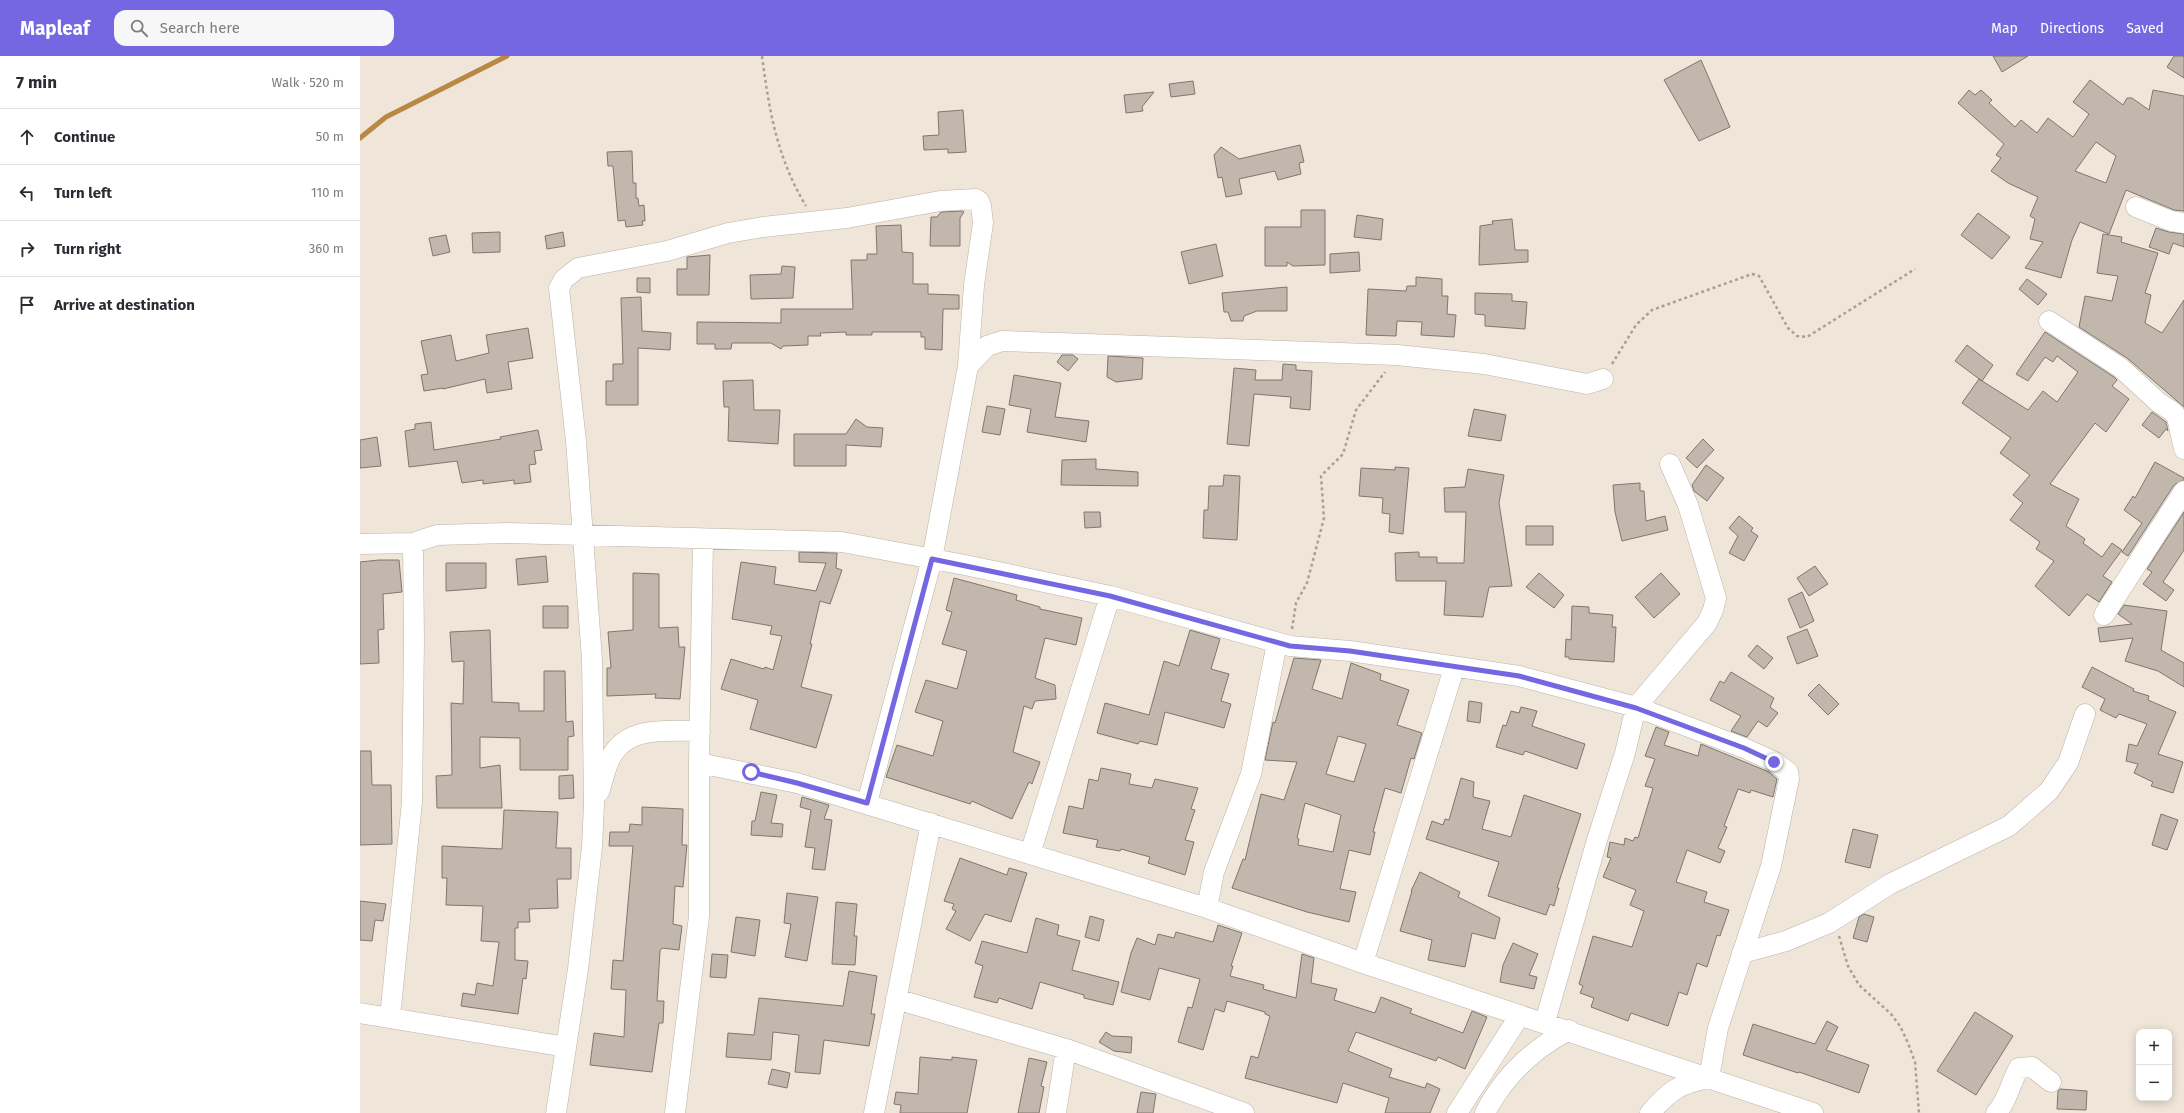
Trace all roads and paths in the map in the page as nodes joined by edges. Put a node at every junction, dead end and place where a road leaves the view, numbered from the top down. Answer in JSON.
{"nodes":[{"id":1,"x":762,"y":56,"type":"edge"},
{"id":2,"x":2136,"y":207,"type":"dead end"},
{"id":3,"x":816,"y":222,"type":"junction"},
{"id":4,"x":2184,"y":223,"type":"edge"},
{"id":5,"x":1915,"y":269,"type":"dead end"},
{"id":6,"x":2049,"y":321,"type":"dead end"},
{"id":7,"x":1397,"y":355,"type":"junction"},
{"id":8,"x":968,"y":366,"type":"junction"},
{"id":9,"x":1603,"y":379,"type":"joint"},
{"id":10,"x":2184,"y":449,"type":"edge"},
{"id":11,"x":1670,"y":464,"type":"dead end"},
{"id":12,"x":2184,"y":491,"type":"edge"},
{"id":13,"x":583,"y":535,"type":"junction"},
{"id":14,"x":703,"y":540,"type":"junction"},
{"id":15,"x":413,"y":543,"type":"junction"},
{"id":16,"x":360,"y":544,"type":"edge"},
{"id":17,"x":932,"y":559,"type":"junction"},
{"id":18,"x":1110,"y":596,"type":"junction"},
{"id":19,"x":2104,"y":615,"type":"dead end"},
{"id":20,"x":1284,"y":644,"type":"junction"},
{"id":21,"x":1454,"y":668,"type":"junction"},
{"id":22,"x":1636,"y":708,"type":"junction"},
{"id":23,"x":2084,"y":714,"type":"dead end"},
{"id":24,"x":700,"y":731,"type":"junction"},
{"id":25,"x":699,"y":763,"type":"junction"},
{"id":26,"x":867,"y":803,"type":"junction"},
{"id":27,"x":594,"y":804,"type":"junction"},
{"id":28,"x":931,"y":823,"type":"junction"},
{"id":29,"x":1030,"y":854,"type":"junction"},
{"id":30,"x":1207,"y":908,"type":"junction"},
{"id":31,"x":1829,"y":923,"type":"junction"},
{"id":32,"x":1742,"y":953,"type":"junction"},
{"id":33,"x":1363,"y":963,"type":"junction"},
{"id":34,"x":896,"y":999,"type":"junction"},
{"id":35,"x":360,"y":1013,"type":"edge"},
{"id":36,"x":1520,"y":1015,"type":"junction"},
{"id":37,"x":390,"y":1017,"type":"junction"},
{"id":38,"x":1544,"y":1022,"type":"junction"},
{"id":39,"x":1569,"y":1030,"type":"junction"},
{"id":40,"x":566,"y":1047,"type":"junction"},
{"id":41,"x":1066,"y":1049,"type":"junction"},
{"id":42,"x":1709,"y":1078,"type":"junction"},
{"id":43,"x":2051,"y":1082,"type":"dead end"},
{"id":44,"x":556,"y":1113,"type":"edge"},
{"id":45,"x":675,"y":1113,"type":"edge"},
{"id":46,"x":874,"y":1113,"type":"edge"},
{"id":47,"x":1056,"y":1113,"type":"edge"},
{"id":48,"x":1244,"y":1113,"type":"edge"},
{"id":49,"x":1457,"y":1113,"type":"edge"},
{"id":50,"x":1485,"y":1113,"type":"edge"},
{"id":51,"x":1650,"y":1113,"type":"edge"},
{"id":52,"x":1813,"y":1113,"type":"edge"},
{"id":53,"x":1919,"y":1113,"type":"edge"},
{"id":54,"x":1996,"y":1113,"type":"edge"}],
"edges":[{"from":1,"to":3,"type":"path"},
{"from":2,"to":4,"type":"street"},
{"from":3,"to":8,"type":"street"},
{"from":3,"to":13,"type":"street"},
{"from":5,"to":9,"type":"path"},
{"from":6,"to":10,"type":"street"},
{"from":7,"to":8,"type":"street"},
{"from":7,"to":9,"type":"street"},
{"from":7,"to":20,"type":"path"},
{"from":8,"to":17,"type":"street"},
{"from":11,"to":22,"type":"street"},
{"from":12,"to":19,"type":"street"},
{"from":13,"to":14,"type":"street"},
{"from":13,"to":15,"type":"street"},
{"from":13,"to":27,"type":"street"},
{"from":14,"to":17,"type":"street"},
{"from":14,"to":24,"type":"street"},
{"from":15,"to":16,"type":"street"},
{"from":15,"to":37,"type":"street"},
{"from":17,"to":18,"type":"street"},
{"from":17,"to":26,"type":"street"},
{"from":18,"to":20,"type":"street"},
{"from":18,"to":29,"type":"street"},
{"from":20,"to":21,"type":"street"},
{"from":20,"to":30,"type":"street"},
{"from":21,"to":22,"type":"street"},
{"from":21,"to":33,"type":"street"},
{"from":22,"to":32,"type":"street"},
{"from":22,"to":38,"type":"street"},
{"from":23,"to":31,"type":"street"},
{"from":24,"to":25,"type":"street"},
{"from":24,"to":27,"type":"street"},
{"from":25,"to":26,"type":"street"},
{"from":25,"to":45,"type":"street"},
{"from":26,"to":28,"type":"street"},
{"from":27,"to":40,"type":"street"},
{"from":28,"to":29,"type":"street"},
{"from":28,"to":34,"type":"street"},
{"from":29,"to":30,"type":"street"},
{"from":30,"to":33,"type":"street"},
{"from":31,"to":32,"type":"street"},
{"from":31,"to":53,"type":"path"},
{"from":32,"to":42,"type":"street"},
{"from":33,"to":36,"type":"street"},
{"from":34,"to":41,"type":"street"},
{"from":34,"to":46,"type":"street"},
{"from":35,"to":37,"type":"street"},
{"from":36,"to":38,"type":"street"},
{"from":36,"to":49,"type":"street"},
{"from":37,"to":40,"type":"street"},
{"from":38,"to":39,"type":"street"},
{"from":39,"to":42,"type":"street"},
{"from":39,"to":50,"type":"street"},
{"from":40,"to":44,"type":"street"},
{"from":41,"to":47,"type":"street"},
{"from":41,"to":48,"type":"street"},
{"from":42,"to":51,"type":"street"},
{"from":42,"to":52,"type":"street"},
{"from":43,"to":54,"type":"street"}]}
